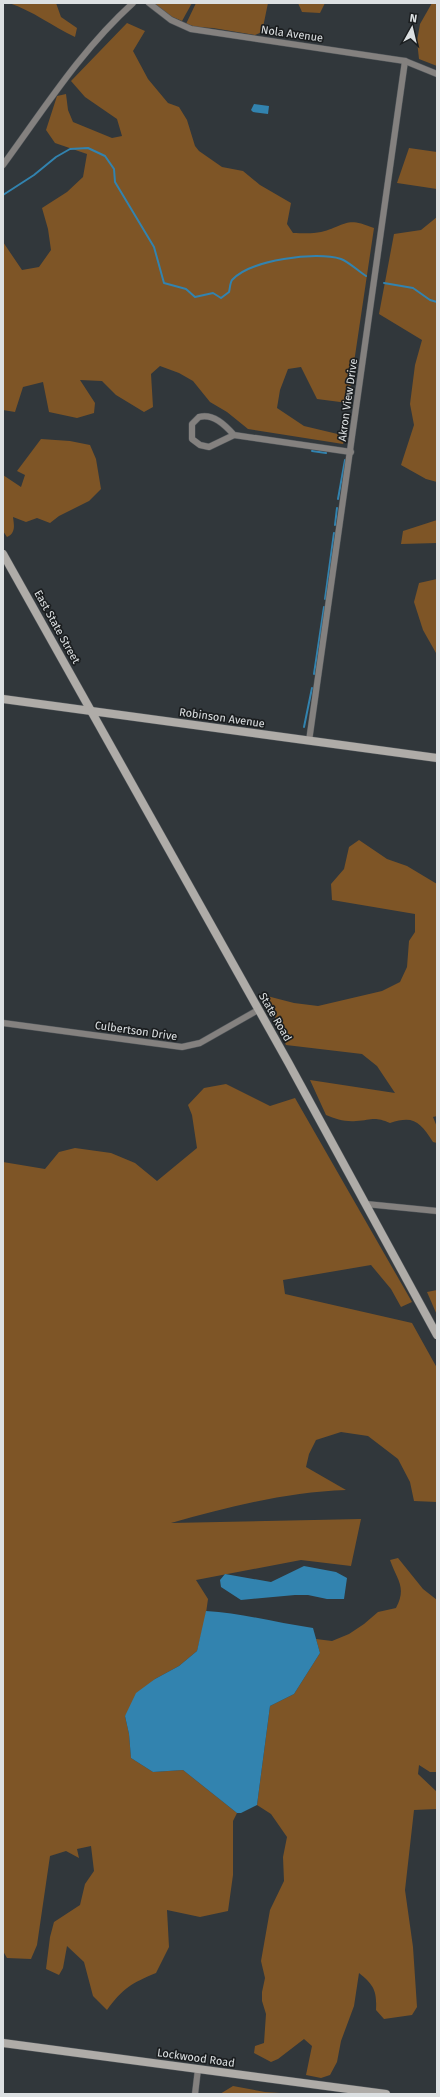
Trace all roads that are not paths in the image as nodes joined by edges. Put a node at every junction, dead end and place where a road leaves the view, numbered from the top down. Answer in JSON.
{"nodes":[{"id":1,"x":133,"y":3,"type":"edge"},
{"id":2,"x":149,"y":3,"type":"edge"},
{"id":3,"x":405,"y":61,"type":"junction"},
{"id":4,"x":437,"y":74,"type":"edge"},
{"id":5,"x":3,"y":165,"type":"edge"},
{"id":6,"x":234,"y":435,"type":"junction"},
{"id":7,"x":351,"y":452,"type":"junction"},
{"id":8,"x":3,"y":554,"type":"edge"},
{"id":9,"x":3,"y":699,"type":"edge"},
{"id":10,"x":92,"y":711,"type":"junction"},
{"id":11,"x":309,"y":741,"type":"junction"},
{"id":12,"x":437,"y":758,"type":"edge"},
{"id":13,"x":258,"y":1010,"type":"junction"},
{"id":14,"x":3,"y":1023,"type":"edge"},
{"id":15,"x":366,"y":1204,"type":"junction"},
{"id":16,"x":437,"y":1211,"type":"edge"},
{"id":17,"x":437,"y":1335,"type":"edge"},
{"id":18,"x":3,"y":2043,"type":"edge"},
{"id":19,"x":198,"y":2069,"type":"junction"},
{"id":20,"x":195,"y":2094,"type":"edge"},
{"id":21,"x":386,"y":2094,"type":"edge"}],
"edges":[{"from":1,"to":5,"type":"street"},
{"from":2,"to":3,"type":"street","name":"Nola Avenue"},
{"from":3,"to":4,"type":"street","name":"Nola Avenue"},
{"from":3,"to":7,"type":"street","name":"Akron View Drive"},
{"from":6,"to":6,"type":"street"},
{"from":6,"to":7,"type":"street"},
{"from":7,"to":11,"type":"street","name":"Akron View Drive"},
{"from":8,"to":10,"type":"street","name":"East State Street"},
{"from":9,"to":10,"type":"street","name":"Robinson Avenue"},
{"from":10,"to":11,"type":"street","name":"Robinson Avenue"},
{"from":10,"to":13,"type":"street","name":"State Road"},
{"from":11,"to":12,"type":"street","name":"Robinson Avenue"},
{"from":13,"to":14,"type":"street","name":"Culbertson Drive"},
{"from":13,"to":15,"type":"street","name":"State Road"},
{"from":15,"to":16,"type":"street"},
{"from":15,"to":17,"type":"street","name":"State Road"},
{"from":18,"to":19,"type":"street","name":"Lockwood Road"},
{"from":19,"to":20,"type":"street"},
{"from":19,"to":21,"type":"street","name":"Lockwood Road"}]}
